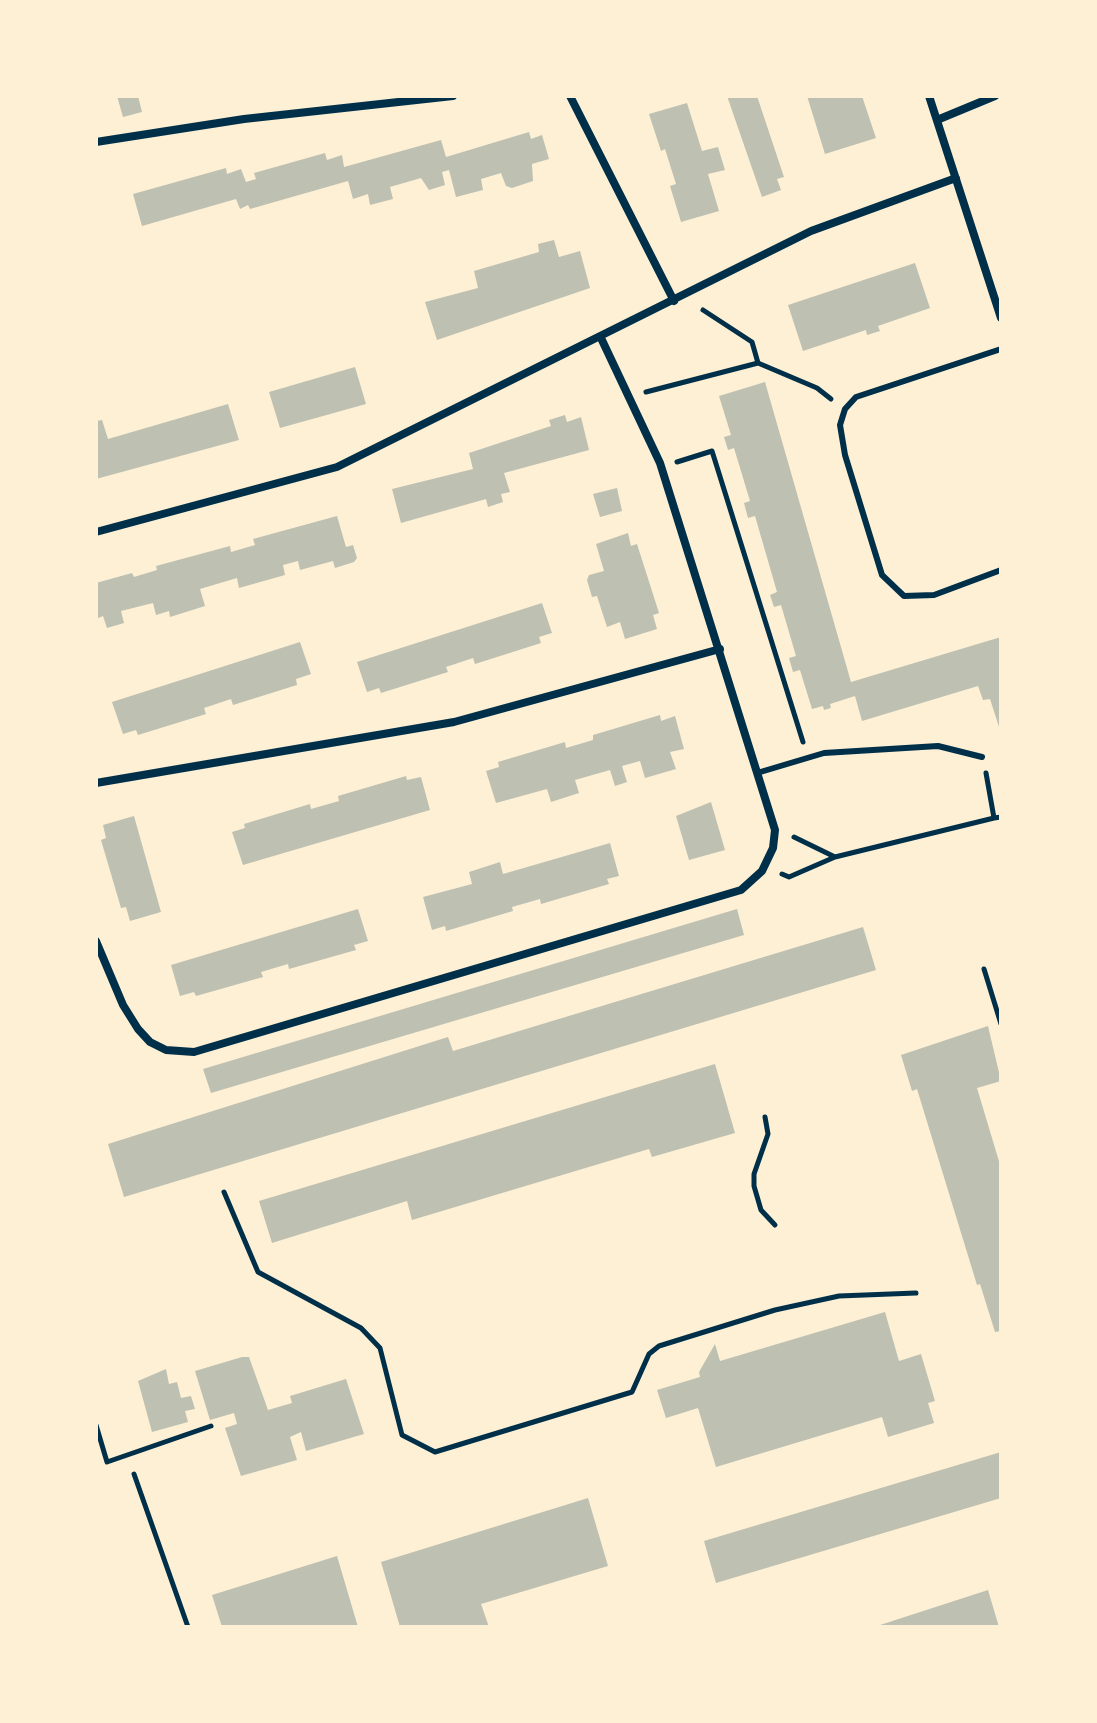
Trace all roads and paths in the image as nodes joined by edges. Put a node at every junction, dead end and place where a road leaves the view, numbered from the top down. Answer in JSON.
{"nodes":[{"id":1,"x":453,"y":96,"type":"edge"},
{"id":2,"x":570,"y":96,"type":"edge"},
{"id":3,"x":929,"y":96,"type":"edge"},
{"id":4,"x":995,"y":96,"type":"edge"},
{"id":5,"x":937,"y":120,"type":"junction"},
{"id":6,"x":96,"y":142,"type":"edge"},
{"id":7,"x":956,"y":178,"type":"junction"},
{"id":8,"x":674,"y":301,"type":"junction"},
{"id":9,"x":703,"y":310,"type":"dead end"},
{"id":10,"x":1001,"y":318,"type":"edge"},
{"id":11,"x":601,"y":338,"type":"junction"},
{"id":12,"x":1001,"y":349,"type":"edge"},
{"id":13,"x":758,"y":363,"type":"junction"},
{"id":14,"x":645,"y":392,"type":"dead end"},
{"id":15,"x":832,"y":399,"type":"dead end"},
{"id":16,"x":675,"y":462,"type":"dead end"},
{"id":17,"x":96,"y":532,"type":"edge"},
{"id":18,"x":1001,"y":570,"type":"edge"},
{"id":19,"x":720,"y":649,"type":"junction"},
{"id":20,"x":982,"y":757,"type":"joint"},
{"id":21,"x":808,"y":758,"type":"junction"},
{"id":22,"x":757,"y":773,"type":"junction"},
{"id":23,"x":96,"y":783,"type":"edge"},
{"id":24,"x":997,"y":818,"type":"edge"},
{"id":25,"x":789,"y":835,"type":"dead end"},
{"id":26,"x":835,"y":857,"type":"junction"},
{"id":27,"x":778,"y":872,"type":"dead end"},
{"id":28,"x":96,"y":941,"type":"edge"},
{"id":29,"x":984,"y":969,"type":"dead end"},
{"id":30,"x":1001,"y":1024,"type":"edge"},
{"id":31,"x":765,"y":1117,"type":"dead end"},
{"id":32,"x":224,"y":1192,"type":"dead end"},
{"id":33,"x":775,"y":1225,"type":"dead end"},
{"id":34,"x":916,"y":1293,"type":"dead end"},
{"id":35,"x":96,"y":1425,"type":"edge"},
{"id":36,"x":211,"y":1426,"type":"dead end"},
{"id":37,"x":134,"y":1474,"type":"dead end"},
{"id":38,"x":188,"y":1627,"type":"edge"}],
"edges":[{"from":1,"to":6,"type":"street"},
{"from":2,"to":8,"type":"street"},
{"from":3,"to":5,"type":"street"},
{"from":4,"to":5,"type":"street"},
{"from":5,"to":7,"type":"street"},
{"from":7,"to":8,"type":"street"},
{"from":7,"to":10,"type":"street"},
{"from":8,"to":11,"type":"street"},
{"from":9,"to":13,"type":"path"},
{"from":11,"to":17,"type":"street"},
{"from":11,"to":19,"type":"street"},
{"from":12,"to":18,"type":"lane"},
{"from":13,"to":14,"type":"path"},
{"from":13,"to":15,"type":"path"},
{"from":16,"to":21,"type":"path"},
{"from":19,"to":22,"type":"street"},
{"from":19,"to":23,"type":"street"},
{"from":20,"to":21,"type":"lane"},
{"from":20,"to":24,"type":"path"},
{"from":21,"to":22,"type":"lane"},
{"from":22,"to":28,"type":"street"},
{"from":24,"to":26,"type":"path"},
{"from":25,"to":26,"type":"path"},
{"from":26,"to":27,"type":"path"},
{"from":29,"to":30,"type":"path"},
{"from":31,"to":33,"type":"path"},
{"from":32,"to":34,"type":"path"},
{"from":35,"to":36,"type":"path"},
{"from":37,"to":38,"type":"path"}]}
